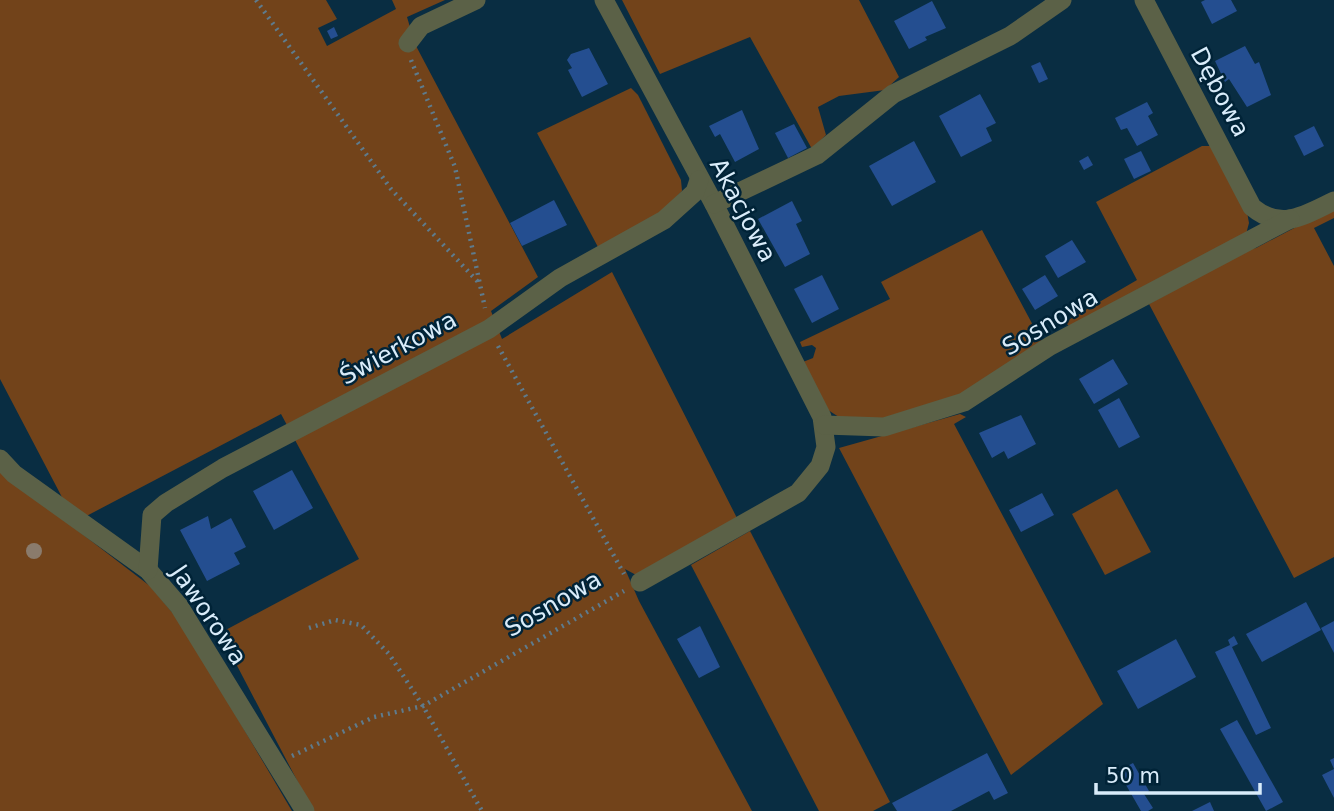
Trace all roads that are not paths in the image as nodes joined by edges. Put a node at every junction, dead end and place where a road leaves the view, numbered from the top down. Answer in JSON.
{"nodes":[{"id":1,"x":476,"y":0,"type":"edge"},
{"id":2,"x":604,"y":0,"type":"edge"},
{"id":3,"x":1062,"y":0,"type":"edge"},
{"id":4,"x":1144,"y":0,"type":"edge"},
{"id":5,"x":408,"y":43,"type":"dead end"},
{"id":6,"x":699,"y":180,"type":"junction"},
{"id":7,"x":1334,"y":201,"type":"edge"},
{"id":8,"x":713,"y":204,"type":"junction"},
{"id":9,"x":1290,"y":219,"type":"junction"},
{"id":10,"x":824,"y":425,"type":"junction"},
{"id":11,"x":826,"y":447,"type":"joint"},
{"id":12,"x":0,"y":459,"type":"edge"},
{"id":13,"x":148,"y":570,"type":"junction"},
{"id":14,"x":640,"y":582,"type":"road end"},
{"id":15,"x":305,"y":811,"type":"edge"}],
"edges":[{"from":1,"to":5,"type":"street"},
{"from":2,"to":6,"type":"street","name":"Akacjowa"},
{"from":3,"to":8,"type":"street"},
{"from":4,"to":9,"type":"street","name":"Dębowa"},
{"from":6,"to":8,"type":"street","name":"Akacjowa"},
{"from":6,"to":13,"type":"street","name":"Świerkowa"},
{"from":7,"to":9,"type":"street","name":"Sosnowa"},
{"from":8,"to":10,"type":"street","name":"Akacjowa"},
{"from":9,"to":10,"type":"street","name":"Sosnowa"},
{"from":10,"to":11,"type":"street","name":"Akacjowa"},
{"from":11,"to":14,"type":"street","name":"Sosnowa"},
{"from":12,"to":13,"type":"street","name":"Jaworowa"},
{"from":13,"to":15,"type":"street","name":"Jaworowa"}]}
